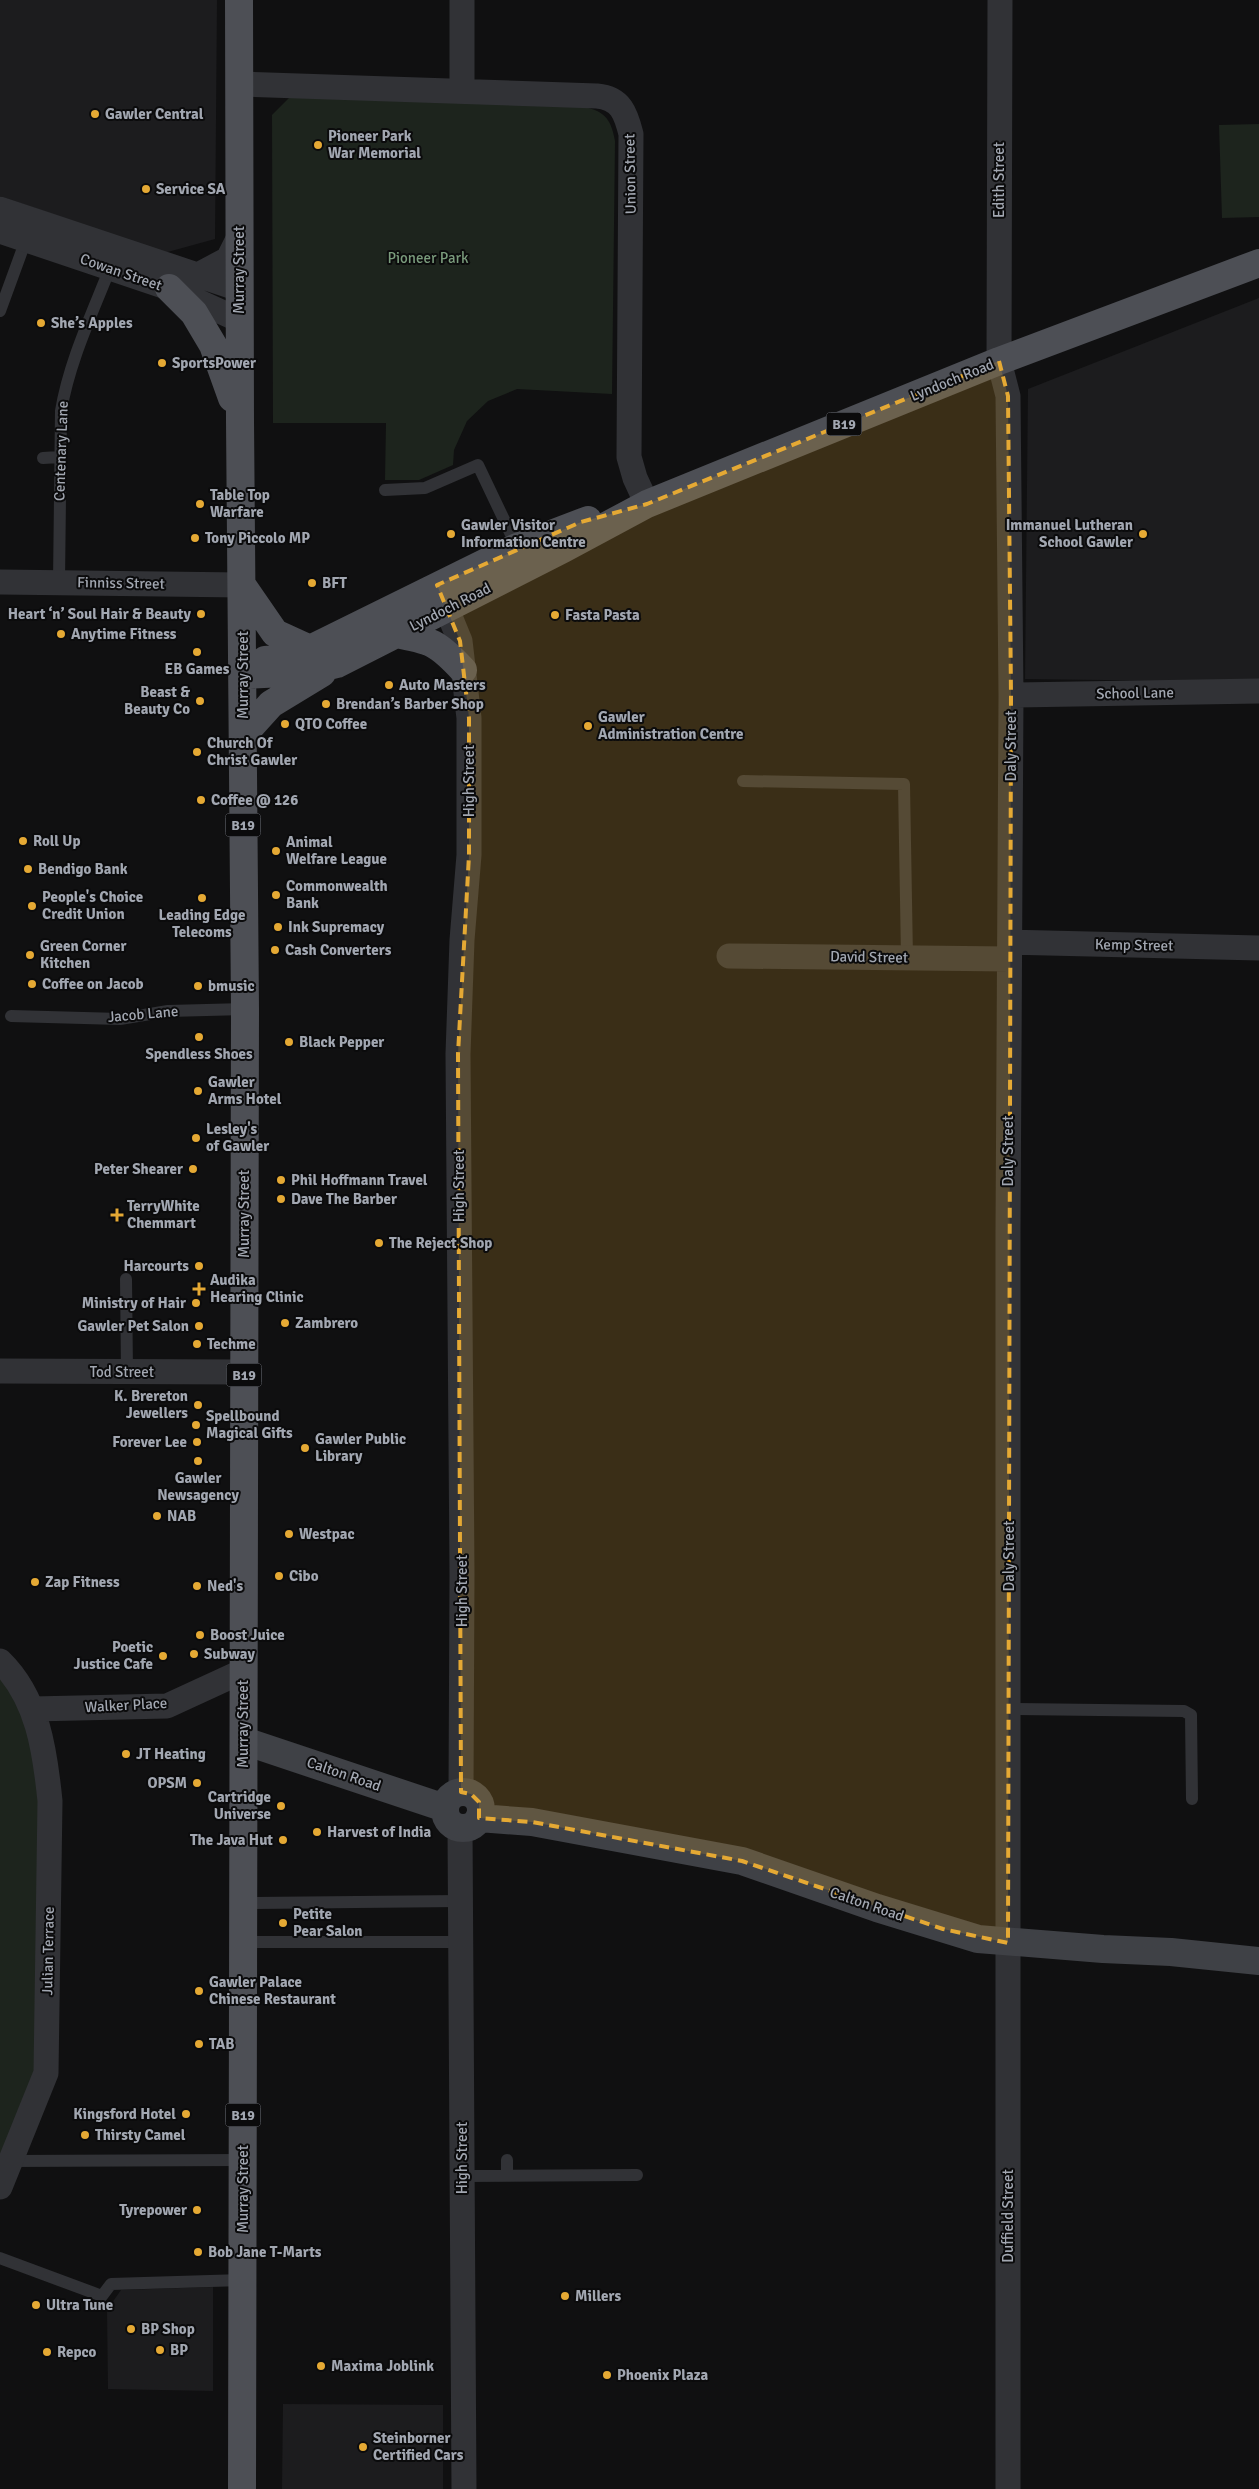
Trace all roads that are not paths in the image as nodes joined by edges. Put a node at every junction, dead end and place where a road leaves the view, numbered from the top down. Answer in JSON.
{"nodes":[{"id":1,"x":239,"y":0,"type":"edge"},
{"id":2,"x":462,"y":0,"type":"edge"},
{"id":3,"x":1000,"y":0,"type":"edge"},
{"id":4,"x":239,"y":84,"type":"junction"},
{"id":5,"x":462,"y":91,"type":"junction"},
{"id":6,"x":0,"y":209,"type":"edge"},
{"id":7,"x":30,"y":230,"type":"junction"},
{"id":8,"x":0,"y":231,"type":"edge"},
{"id":9,"x":239,"y":237,"type":"junction"},
{"id":10,"x":1259,"y":263,"type":"edge"},
{"id":11,"x":110,"y":268,"type":"junction"},
{"id":12,"x":198,"y":275,"type":"junction"},
{"id":13,"x":169,"y":288,"type":"junction"},
{"id":14,"x":239,"y":289,"type":"junction"},
{"id":15,"x":0,"y":311,"type":"edge"},
{"id":16,"x":239,"y":320,"type":"junction"},
{"id":17,"x":998,"y":361,"type":"junction"},
{"id":18,"x":240,"y":421,"type":"junction"},
{"id":19,"x":59,"y":457,"type":"junction"},
{"id":20,"x":43,"y":458,"type":"dead end"},
{"id":21,"x":385,"y":490,"type":"dead end"},
{"id":22,"x":647,"y":504,"type":"junction"},
{"id":23,"x":517,"y":547,"type":"junction"},
{"id":24,"x":0,"y":582,"type":"edge"},
{"id":25,"x":59,"y":582,"type":"junction"},
{"id":26,"x":242,"y":585,"type":"junction"},
{"id":27,"x":442,"y":597,"type":"junction"},
{"id":28,"x":395,"y":634,"type":"junction"},
{"id":29,"x":310,"y":649,"type":"junction"},
{"id":30,"x":337,"y":664,"type":"junction"},
{"id":31,"x":243,"y":667,"type":"junction"},
{"id":32,"x":463,"y":670,"type":"junction"},
{"id":33,"x":1259,"y":692,"type":"edge"},
{"id":34,"x":1011,"y":695,"type":"junction"},
{"id":35,"x":243,"y":735,"type":"junction"},
{"id":36,"x":743,"y":781,"type":"dead end"},
{"id":37,"x":1259,"y":948,"type":"edge"},
{"id":38,"x":1009,"y":951,"type":"junction"},
{"id":39,"x":729,"y":956,"type":"dead end"},
{"id":40,"x":907,"y":958,"type":"junction"},
{"id":41,"x":245,"y":1008,"type":"junction"},
{"id":42,"x":11,"y":1016,"type":"dead end"},
{"id":43,"x":126,"y":1279,"type":"dead end"},
{"id":44,"x":0,"y":1371,"type":"edge"},
{"id":45,"x":127,"y":1372,"type":"junction"},
{"id":46,"x":244,"y":1372,"type":"junction"},
{"id":47,"x":0,"y":1661,"type":"edge"},
{"id":48,"x":243,"y":1671,"type":"junction"},
{"id":49,"x":33,"y":1709,"type":"junction"},
{"id":50,"x":1009,"y":1709,"type":"junction"},
{"id":51,"x":244,"y":1741,"type":"junction"},
{"id":52,"x":1192,"y":1799,"type":"dead end"},
{"id":53,"x":461,"y":1811,"type":"junction"},
{"id":54,"x":460,"y":1901,"type":"junction"},
{"id":55,"x":243,"y":1903,"type":"junction"},
{"id":56,"x":243,"y":1942,"type":"junction"},
{"id":57,"x":460,"y":1942,"type":"junction"},
{"id":58,"x":1008,"y":1943,"type":"junction"},
{"id":59,"x":1259,"y":1961,"type":"edge"},
{"id":60,"x":243,"y":2160,"type":"junction"},
{"id":61,"x":507,"y":2160,"type":"dead end"},
{"id":62,"x":10,"y":2161,"type":"junction"},
{"id":63,"x":507,"y":2175,"type":"junction"},
{"id":64,"x":637,"y":2175,"type":"dead end"},
{"id":65,"x":462,"y":2176,"type":"junction"},
{"id":66,"x":0,"y":2187,"type":"edge"},
{"id":67,"x":0,"y":2258,"type":"edge"},
{"id":68,"x":243,"y":2280,"type":"junction"},
{"id":69,"x":242,"y":2489,"type":"edge"},
{"id":70,"x":464,"y":2489,"type":"edge"},
{"id":71,"x":1008,"y":2489,"type":"edge"}],
"edges":[{"from":1,"to":4,"type":"main road","name":"Murray Street"},
{"from":2,"to":5,"type":"street"},
{"from":3,"to":17,"type":"street","name":"Edith Street"},
{"from":4,"to":5,"type":"street","name":"Union Street"},
{"from":4,"to":9,"type":"main road","name":"Murray Street"},
{"from":5,"to":22,"type":"street","name":"Union Street"},
{"from":6,"to":7,"type":"street","name":"Cowan Street"},
{"from":7,"to":8,"type":"street","name":"Cowan Street"},
{"from":7,"to":11,"type":"street","name":"Cowan Street"},
{"from":7,"to":12,"type":"street","name":"Cowan Street"},
{"from":7,"to":15,"type":"lane"},
{"from":9,"to":12,"type":"street"},
{"from":9,"to":14,"type":"main road","name":"Murray Street"},
{"from":10,"to":17,"type":"main road","name":"Lyndoch Road","number":"B19"},
{"from":11,"to":13,"type":"street","name":"Cowan Street"},
{"from":11,"to":19,"type":"lane","name":"Centenary Lane"},
{"from":12,"to":14,"type":"street","name":"Cowan Street"},
{"from":13,"to":16,"type":"street","name":"Cowan Street"},
{"from":13,"to":18,"type":"main road"},
{"from":14,"to":16,"type":"main road","name":"Murray Street"},
{"from":16,"to":18,"type":"main road","name":"Murray Street"},
{"from":17,"to":22,"type":"main road","name":"Lyndoch Road","number":"B19"},
{"from":17,"to":34,"type":"street","name":"Daly Street"},
{"from":18,"to":26,"type":"main road","name":"Murray Street"},
{"from":19,"to":20,"type":"lane"},
{"from":19,"to":25,"type":"lane","name":"Centenary Lane"},
{"from":21,"to":23,"type":"lane"},
{"from":22,"to":23,"type":"main road","name":"Lyndoch Road","number":"B19"},
{"from":22,"to":27,"type":"main road","name":"Lyndoch Road","number":"B19"},
{"from":23,"to":27,"type":"main road","name":"Lyndoch Road","number":"B19"},
{"from":24,"to":25,"type":"street","name":"Finniss Street"},
{"from":25,"to":26,"type":"street","name":"Finniss Street"},
{"from":26,"to":29,"type":"main road"},
{"from":26,"to":31,"type":"main road","name":"Murray Street"},
{"from":27,"to":28,"type":"main road","name":"Lyndoch Road","number":"B19"},
{"from":27,"to":29,"type":"main road","name":"Lyndoch Road","number":"B19"},
{"from":27,"to":32,"type":"street","name":"High Street"},
{"from":28,"to":30,"type":"main road","name":"Lyndoch Road","number":"B19"},
{"from":28,"to":32,"type":"main road"},
{"from":29,"to":31,"type":"main road","name":"Lyndoch Road","number":"B19"},
{"from":30,"to":31,"type":"main road","name":"Lyndoch Road","number":"B19"},
{"from":30,"to":35,"type":"main road","number":"B19"},
{"from":31,"to":35,"type":"main road","name":"Murray Street","number":"B19"},
{"from":32,"to":53,"type":"street","name":"High Street"},
{"from":33,"to":34,"type":"street","name":"School Lane"},
{"from":34,"to":38,"type":"street","name":"Daly Street"},
{"from":35,"to":41,"type":"main road","name":"Murray Street","number":"B19"},
{"from":36,"to":40,"type":"lane"},
{"from":37,"to":38,"type":"street","name":"Kemp Street"},
{"from":38,"to":40,"type":"street","name":"David Street"},
{"from":38,"to":50,"type":"street","name":"Daly Street"},
{"from":39,"to":40,"type":"street","name":"David Street"},
{"from":41,"to":42,"type":"lane","name":"Jacob Lane"},
{"from":41,"to":46,"type":"main road","name":"Murray Street","number":"B19"},
{"from":43,"to":45,"type":"lane"},
{"from":44,"to":45,"type":"street","name":"Tod Street"},
{"from":45,"to":46,"type":"street","name":"Tod Street"},
{"from":46,"to":48,"type":"main road","name":"Murray Street","number":"B19"},
{"from":47,"to":49,"type":"street","name":"Julian Terrace"},
{"from":48,"to":49,"type":"street","name":"Walker Place"},
{"from":48,"to":51,"type":"main road","name":"Murray Street","number":"B19"},
{"from":49,"to":62,"type":"street","name":"Julian Terrace"},
{"from":50,"to":52,"type":"lane"},
{"from":50,"to":58,"type":"street","name":"Daly Street"},
{"from":51,"to":53,"type":"main road","name":"Calton Road"},
{"from":51,"to":55,"type":"main road","name":"Murray Street","number":"B19"},
{"from":53,"to":54,"type":"street","name":"High Street"},
{"from":53,"to":58,"type":"main road","name":"Calton Road"},
{"from":54,"to":55,"type":"lane"},
{"from":54,"to":57,"type":"street","name":"High Street"},
{"from":55,"to":56,"type":"main road","name":"Murray Street","number":"B19"},
{"from":56,"to":57,"type":"lane"},
{"from":56,"to":60,"type":"main road","name":"Murray Street","number":"B19"},
{"from":57,"to":65,"type":"street","name":"High Street"},
{"from":58,"to":59,"type":"main road","name":"Calton Road"},
{"from":58,"to":71,"type":"street","name":"Duffield Street"},
{"from":60,"to":62,"type":"lane"},
{"from":60,"to":68,"type":"main road","name":"Murray Street","number":"B19"},
{"from":61,"to":63,"type":"lane"},
{"from":62,"to":66,"type":"street","name":"Julian Terrace"},
{"from":63,"to":64,"type":"lane"},
{"from":63,"to":65,"type":"lane"},
{"from":65,"to":70,"type":"street","name":"High Street"},
{"from":67,"to":68,"type":"lane"},
{"from":68,"to":69,"type":"main road","name":"Murray Street","number":"B19"}]}
